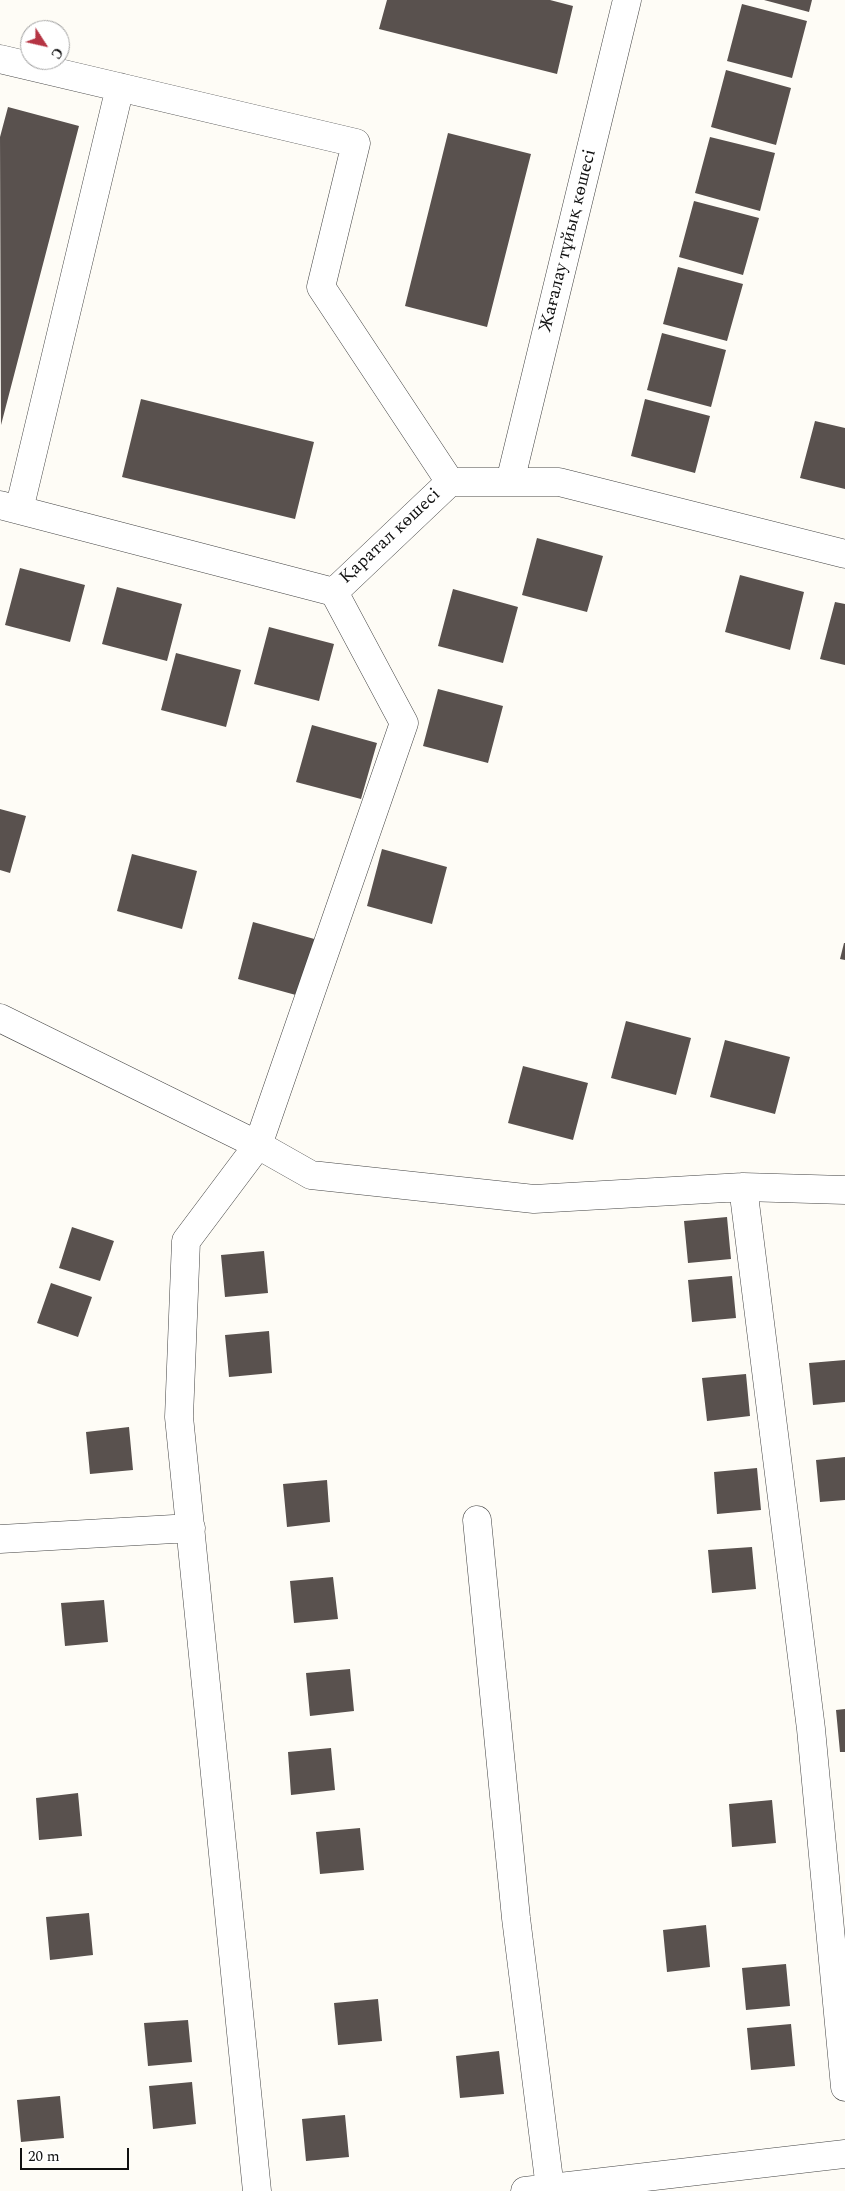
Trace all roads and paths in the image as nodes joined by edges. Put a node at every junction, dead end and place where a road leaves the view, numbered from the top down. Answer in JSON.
{"nodes":[{"id":1,"x":627,"y":0,"type":"edge"},
{"id":2,"x":0,"y":59,"type":"edge"},
{"id":3,"x":120,"y":87,"type":"junction"},
{"id":4,"x":450,"y":482,"type":"junction"},
{"id":5,"x":510,"y":482,"type":"junction"},
{"id":6,"x":10,"y":507,"type":"edge"},
{"id":7,"x":845,"y":554,"type":"edge"},
{"id":8,"x":334,"y":592,"type":"junction"},
{"id":9,"x":0,"y":1018,"type":"edge"},
{"id":10,"x":258,"y":1145,"type":"junction"},
{"id":11,"x":743,"y":1187,"type":"junction"},
{"id":12,"x":845,"y":1190,"type":"edge"},
{"id":13,"x":477,"y":1520,"type":"dead end"},
{"id":14,"x":191,"y":1528,"type":"junction"},
{"id":15,"x":0,"y":1539,"type":"edge"},
{"id":16,"x":845,"y":2087,"type":"edge"},
{"id":17,"x":845,"y":2154,"type":"edge"},
{"id":18,"x":538,"y":2190,"type":"edge"},
{"id":19,"x":257,"y":2191,"type":"edge"}],
"edges":[{"from":1,"to":5,"type":"street","name":"Жағалау тұйық көшесі"},
{"from":2,"to":3,"type":"street"},
{"from":3,"to":4,"type":"street"},
{"from":3,"to":6,"type":"street"},
{"from":4,"to":5,"type":"street","name":"Қаратал көшесі"},
{"from":4,"to":8,"type":"street","name":"Қаратал көшесі"},
{"from":5,"to":7,"type":"street","name":"Қаратал көшесі"},
{"from":6,"to":8,"type":"street","name":"Қаратал көшесі"},
{"from":8,"to":10,"type":"street"},
{"from":9,"to":10,"type":"street"},
{"from":10,"to":11,"type":"street"},
{"from":10,"to":14,"type":"street"},
{"from":11,"to":12,"type":"street"},
{"from":11,"to":16,"type":"street"},
{"from":13,"to":18,"type":"street"},
{"from":14,"to":15,"type":"street"},
{"from":14,"to":19,"type":"street"},
{"from":17,"to":18,"type":"street"}]}
